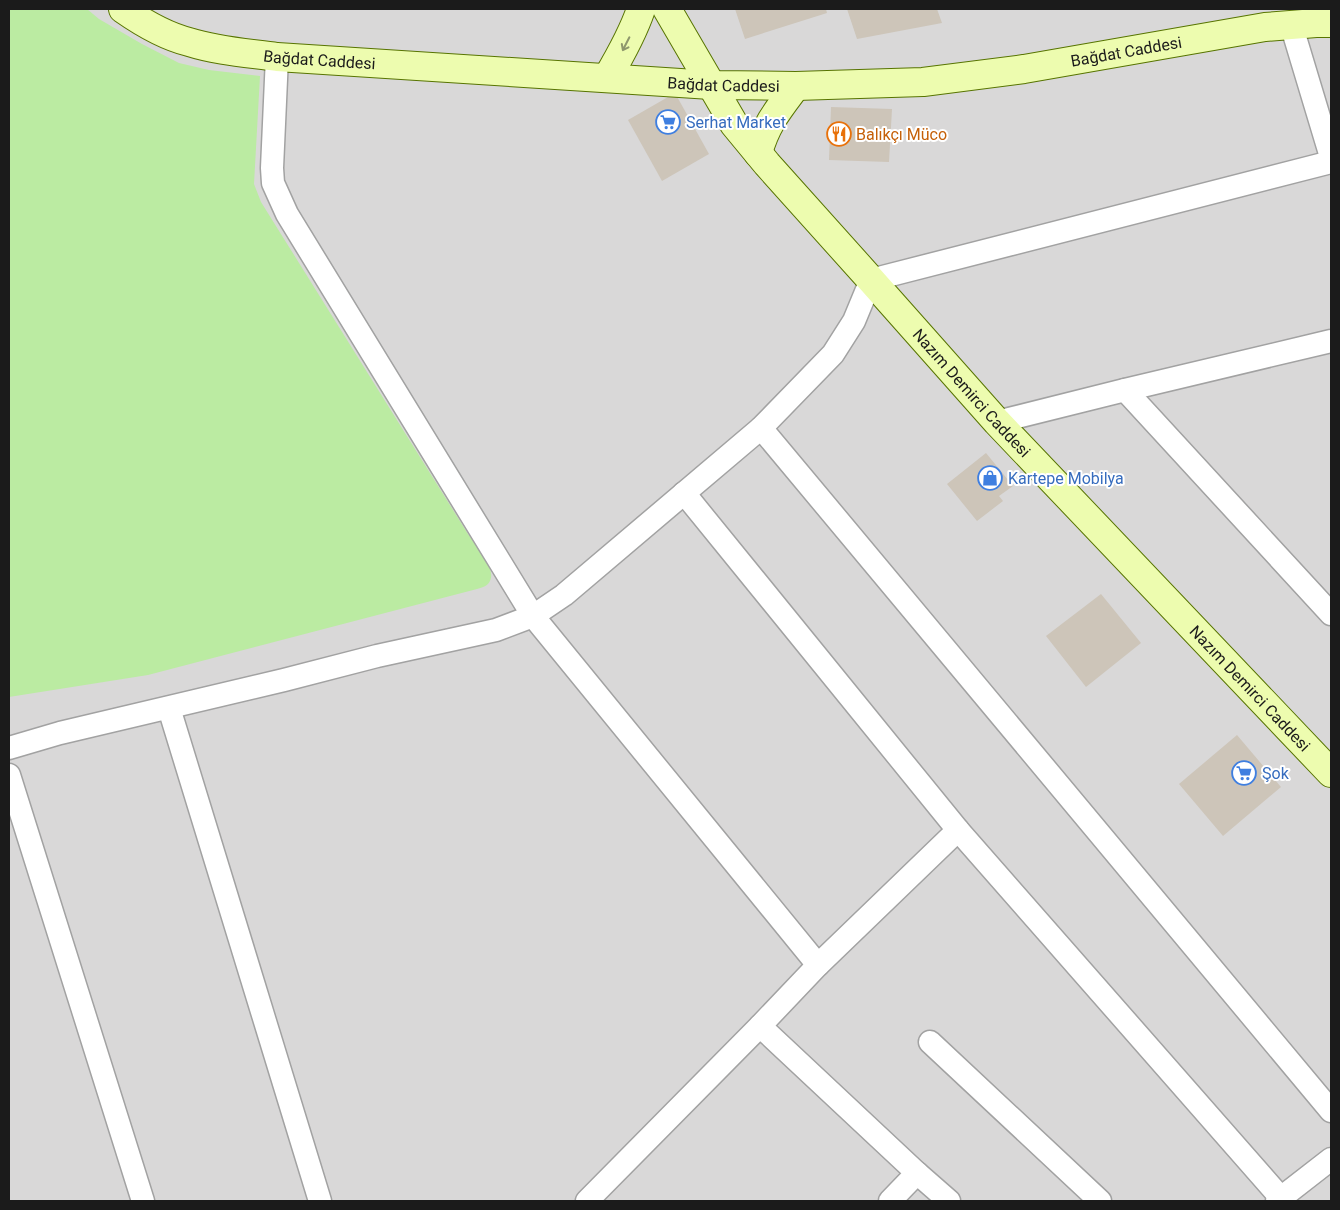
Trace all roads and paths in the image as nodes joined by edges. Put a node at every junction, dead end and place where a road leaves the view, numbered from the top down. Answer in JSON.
{"nodes":[{"id":1,"x":123,"y":9,"type":"edge"},
{"id":2,"x":641,"y":9,"type":"edge"},
{"id":3,"x":667,"y":9,"type":"edge"},
{"id":4,"x":1273,"y":20,"type":"edge"},
{"id":5,"x":1331,"y":23,"type":"edge"},
{"id":6,"x":278,"y":57,"type":"junction"},
{"id":7,"x":607,"y":78,"type":"junction"},
{"id":8,"x":711,"y":85,"type":"junction"},
{"id":9,"x":796,"y":86,"type":"junction"},
{"id":10,"x":758,"y":153,"type":"junction"},
{"id":11,"x":1331,"y":157,"type":"edge"},
{"id":12,"x":1331,"y":162,"type":"edge"},
{"id":13,"x":871,"y":280,"type":"junction"},
{"id":14,"x":1331,"y":341,"type":"edge"},
{"id":15,"x":1125,"y":390,"type":"junction"},
{"id":16,"x":997,"y":422,"type":"junction"},
{"id":17,"x":761,"y":428,"type":"junction"},
{"id":18,"x":684,"y":493,"type":"junction"},
{"id":19,"x":1331,"y":614,"type":"edge"},
{"id":20,"x":533,"y":616,"type":"junction"},
{"id":21,"x":169,"y":708,"type":"junction"},
{"id":22,"x":9,"y":748,"type":"edge"},
{"id":23,"x":1331,"y":773,"type":"edge"},
{"id":24,"x":9,"y":775,"type":"edge"},
{"id":25,"x":958,"y":830,"type":"junction"},
{"id":26,"x":818,"y":965,"type":"junction"},
{"id":27,"x":760,"y":1026,"type":"junction"},
{"id":28,"x":930,"y":1042,"type":"dead end"},
{"id":29,"x":1331,"y":1111,"type":"edge"},
{"id":30,"x":1331,"y":1158,"type":"edge"},
{"id":31,"x":917,"y":1173,"type":"junction"},
{"id":32,"x":1279,"y":1200,"type":"edge"},
{"id":33,"x":143,"y":1201,"type":"edge"},
{"id":34,"x":320,"y":1201,"type":"edge"},
{"id":35,"x":587,"y":1201,"type":"edge"},
{"id":36,"x":890,"y":1201,"type":"edge"},
{"id":37,"x":949,"y":1201,"type":"edge"},
{"id":38,"x":1100,"y":1201,"type":"edge"}],
"edges":[{"from":1,"to":6,"type":"main road","name":"Bağdat Caddesi"},
{"from":2,"to":7,"type":"main road","one_way":true},
{"from":3,"to":8,"type":"main road","name":"Nazım Demirci Caddesi"},
{"from":4,"to":5,"type":"main road","name":"Bağdat Caddesi"},
{"from":4,"to":9,"type":"main road","name":"Bağdat Caddesi"},
{"from":4,"to":11,"type":"street"},
{"from":6,"to":7,"type":"main road","name":"Bağdat Caddesi"},
{"from":6,"to":20,"type":"street"},
{"from":7,"to":8,"type":"main road","name":"Bağdat Caddesi"},
{"from":8,"to":9,"type":"main road","name":"Bağdat Caddesi"},
{"from":8,"to":10,"type":"main road","name":"Nazım Demirci Caddesi"},
{"from":9,"to":10,"type":"main road"},
{"from":10,"to":13,"type":"main road","name":"Nazım Demirci Caddesi"},
{"from":12,"to":13,"type":"street"},
{"from":13,"to":16,"type":"main road","name":"Nazım Demirci Caddesi"},
{"from":13,"to":17,"type":"street"},
{"from":14,"to":15,"type":"street"},
{"from":15,"to":16,"type":"street"},
{"from":15,"to":19,"type":"street"},
{"from":16,"to":23,"type":"main road","name":"Nazım Demirci Caddesi"},
{"from":17,"to":18,"type":"street"},
{"from":17,"to":29,"type":"street"},
{"from":18,"to":20,"type":"street"},
{"from":18,"to":25,"type":"street"},
{"from":20,"to":21,"type":"street"},
{"from":20,"to":26,"type":"street"},
{"from":21,"to":22,"type":"street"},
{"from":21,"to":34,"type":"street"},
{"from":24,"to":33,"type":"street"},
{"from":25,"to":26,"type":"street"},
{"from":25,"to":32,"type":"street"},
{"from":26,"to":27,"type":"street"},
{"from":27,"to":31,"type":"street"},
{"from":27,"to":35,"type":"street"},
{"from":28,"to":38,"type":"street"},
{"from":30,"to":32,"type":"street"},
{"from":31,"to":36,"type":"street"},
{"from":31,"to":37,"type":"street"}]}
